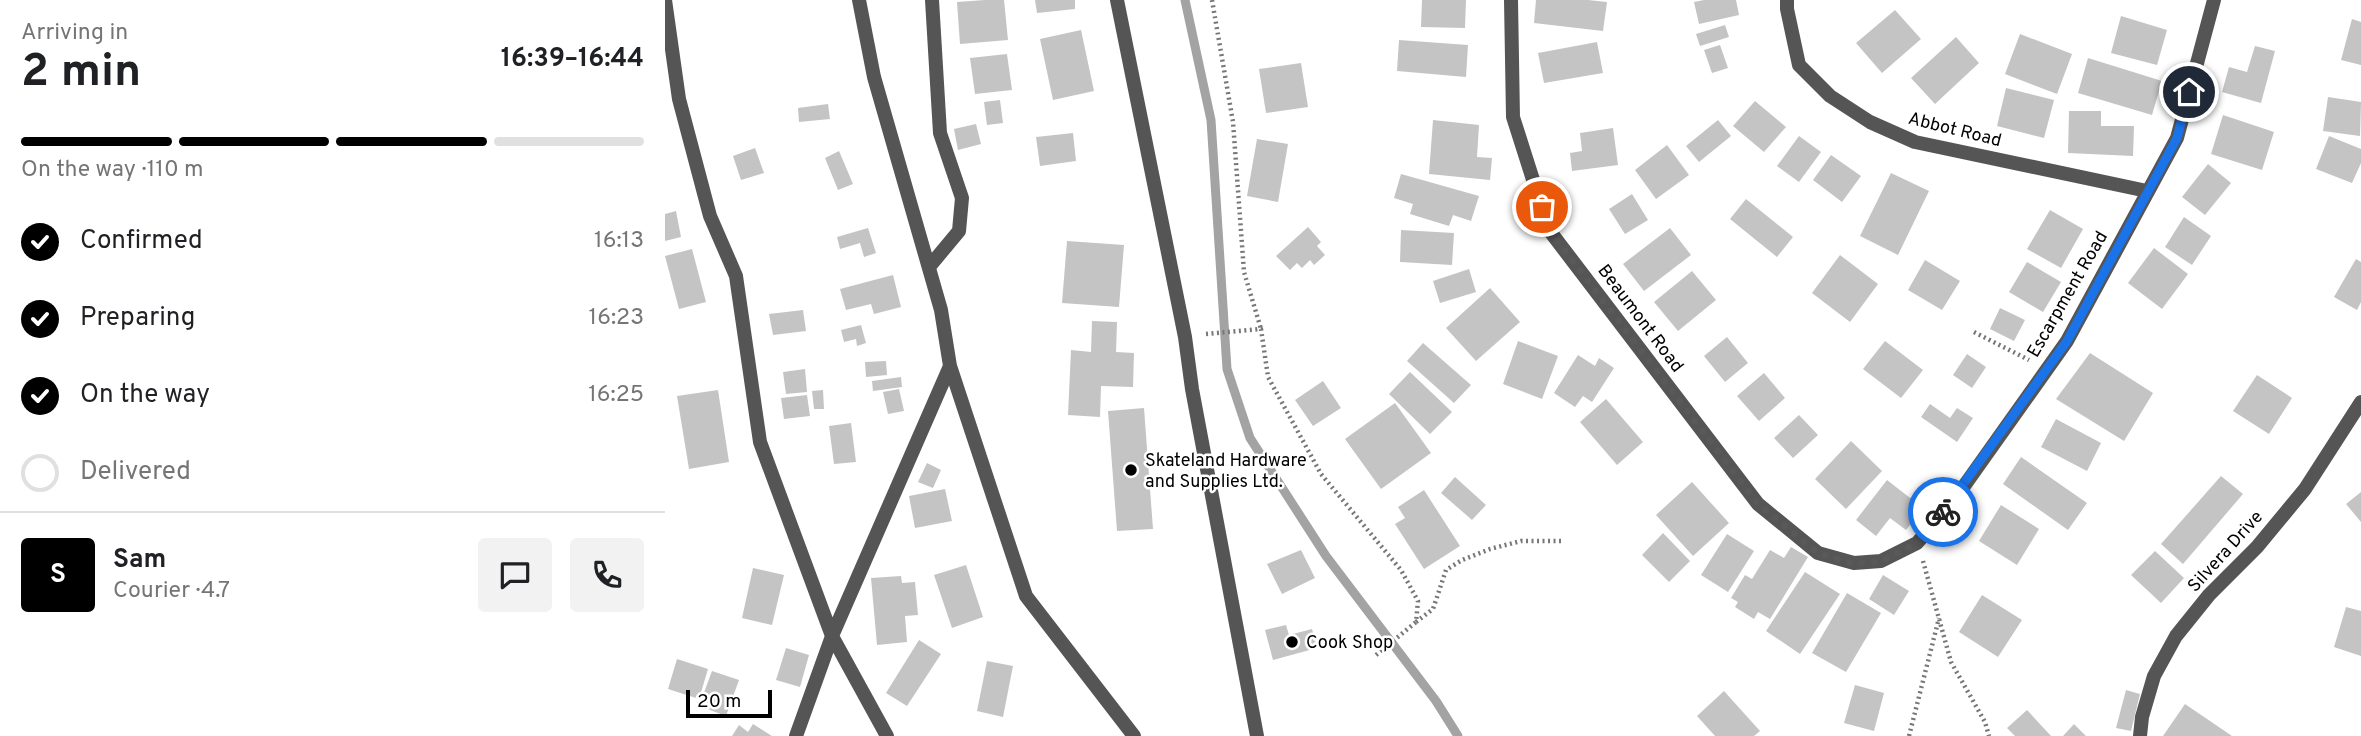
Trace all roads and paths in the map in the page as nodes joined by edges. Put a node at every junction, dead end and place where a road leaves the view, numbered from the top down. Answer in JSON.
{"nodes":[{"id":1,"x":666,"y":0,"type":"edge"},
{"id":2,"x":859,"y":0,"type":"edge"},
{"id":3,"x":932,"y":0,"type":"edge"},
{"id":4,"x":1117,"y":0,"type":"edge"},
{"id":5,"x":1212,"y":0,"type":"edge"},
{"id":6,"x":1511,"y":0,"type":"edge"},
{"id":7,"x":1787,"y":0,"type":"edge"},
{"id":8,"x":2214,"y":0,"type":"edge"},
{"id":9,"x":2147,"y":191,"type":"junction"},
{"id":10,"x":929,"y":267,"type":"junction"},
{"id":11,"x":1261,"y":329,"type":"junction"},
{"id":12,"x":1214,"y":332,"type":"dead end"},
{"id":13,"x":1973,"y":332,"type":"dead end"},
{"id":14,"x":950,"y":366,"type":"junction"},
{"id":15,"x":2047,"y":369,"type":"junction"},
{"id":16,"x":2361,"y":402,"type":"edge"},
{"id":17,"x":1561,"y":541,"type":"dead end"},
{"id":18,"x":1917,"y":543,"type":"junction"},
{"id":19,"x":1881,"y":561,"type":"joint"},
{"id":20,"x":1939,"y":617,"type":"junction"},
{"id":21,"x":1416,"y":622,"type":"junction"},
{"id":22,"x":832,"y":636,"type":"junction"},
{"id":23,"x":1376,"y":655,"type":"dead end"},
{"id":24,"x":796,"y":736,"type":"edge"},
{"id":25,"x":887,"y":736,"type":"edge"},
{"id":26,"x":1134,"y":736,"type":"edge"},
{"id":27,"x":1257,"y":736,"type":"edge"},
{"id":28,"x":1909,"y":736,"type":"edge"},
{"id":29,"x":1989,"y":736,"type":"edge"},
{"id":30,"x":2140,"y":736,"type":"edge"}],
"edges":[{"from":1,"to":22,"type":"street"},
{"from":2,"to":10,"type":"street"},
{"from":3,"to":10,"type":"street"},
{"from":4,"to":27,"type":"street"},
{"from":5,"to":11,"type":"path"},
{"from":6,"to":19,"type":"street","name":"Beaumont Road"},
{"from":7,"to":9,"type":"street","name":"Abbot Road"},
{"from":8,"to":9,"type":"street","name":"Escarpment Road"},
{"from":9,"to":15,"type":"street","name":"Escarpment Road"},
{"from":10,"to":14,"type":"street"},
{"from":11,"to":12,"type":"path"},
{"from":11,"to":21,"type":"path"},
{"from":13,"to":15,"type":"path"},
{"from":14,"to":22,"type":"street"},
{"from":14,"to":26,"type":"street"},
{"from":15,"to":18,"type":"street","name":"Escarpment Road"},
{"from":16,"to":30,"type":"street","name":"Silvera Drive"},
{"from":17,"to":21,"type":"path"},
{"from":18,"to":19,"type":"street","name":"Escarpment Road"},
{"from":18,"to":20,"type":"path"},
{"from":20,"to":28,"type":"path"},
{"from":20,"to":29,"type":"path"},
{"from":21,"to":23,"type":"path"},
{"from":22,"to":24,"type":"street"},
{"from":22,"to":25,"type":"street"}]}
